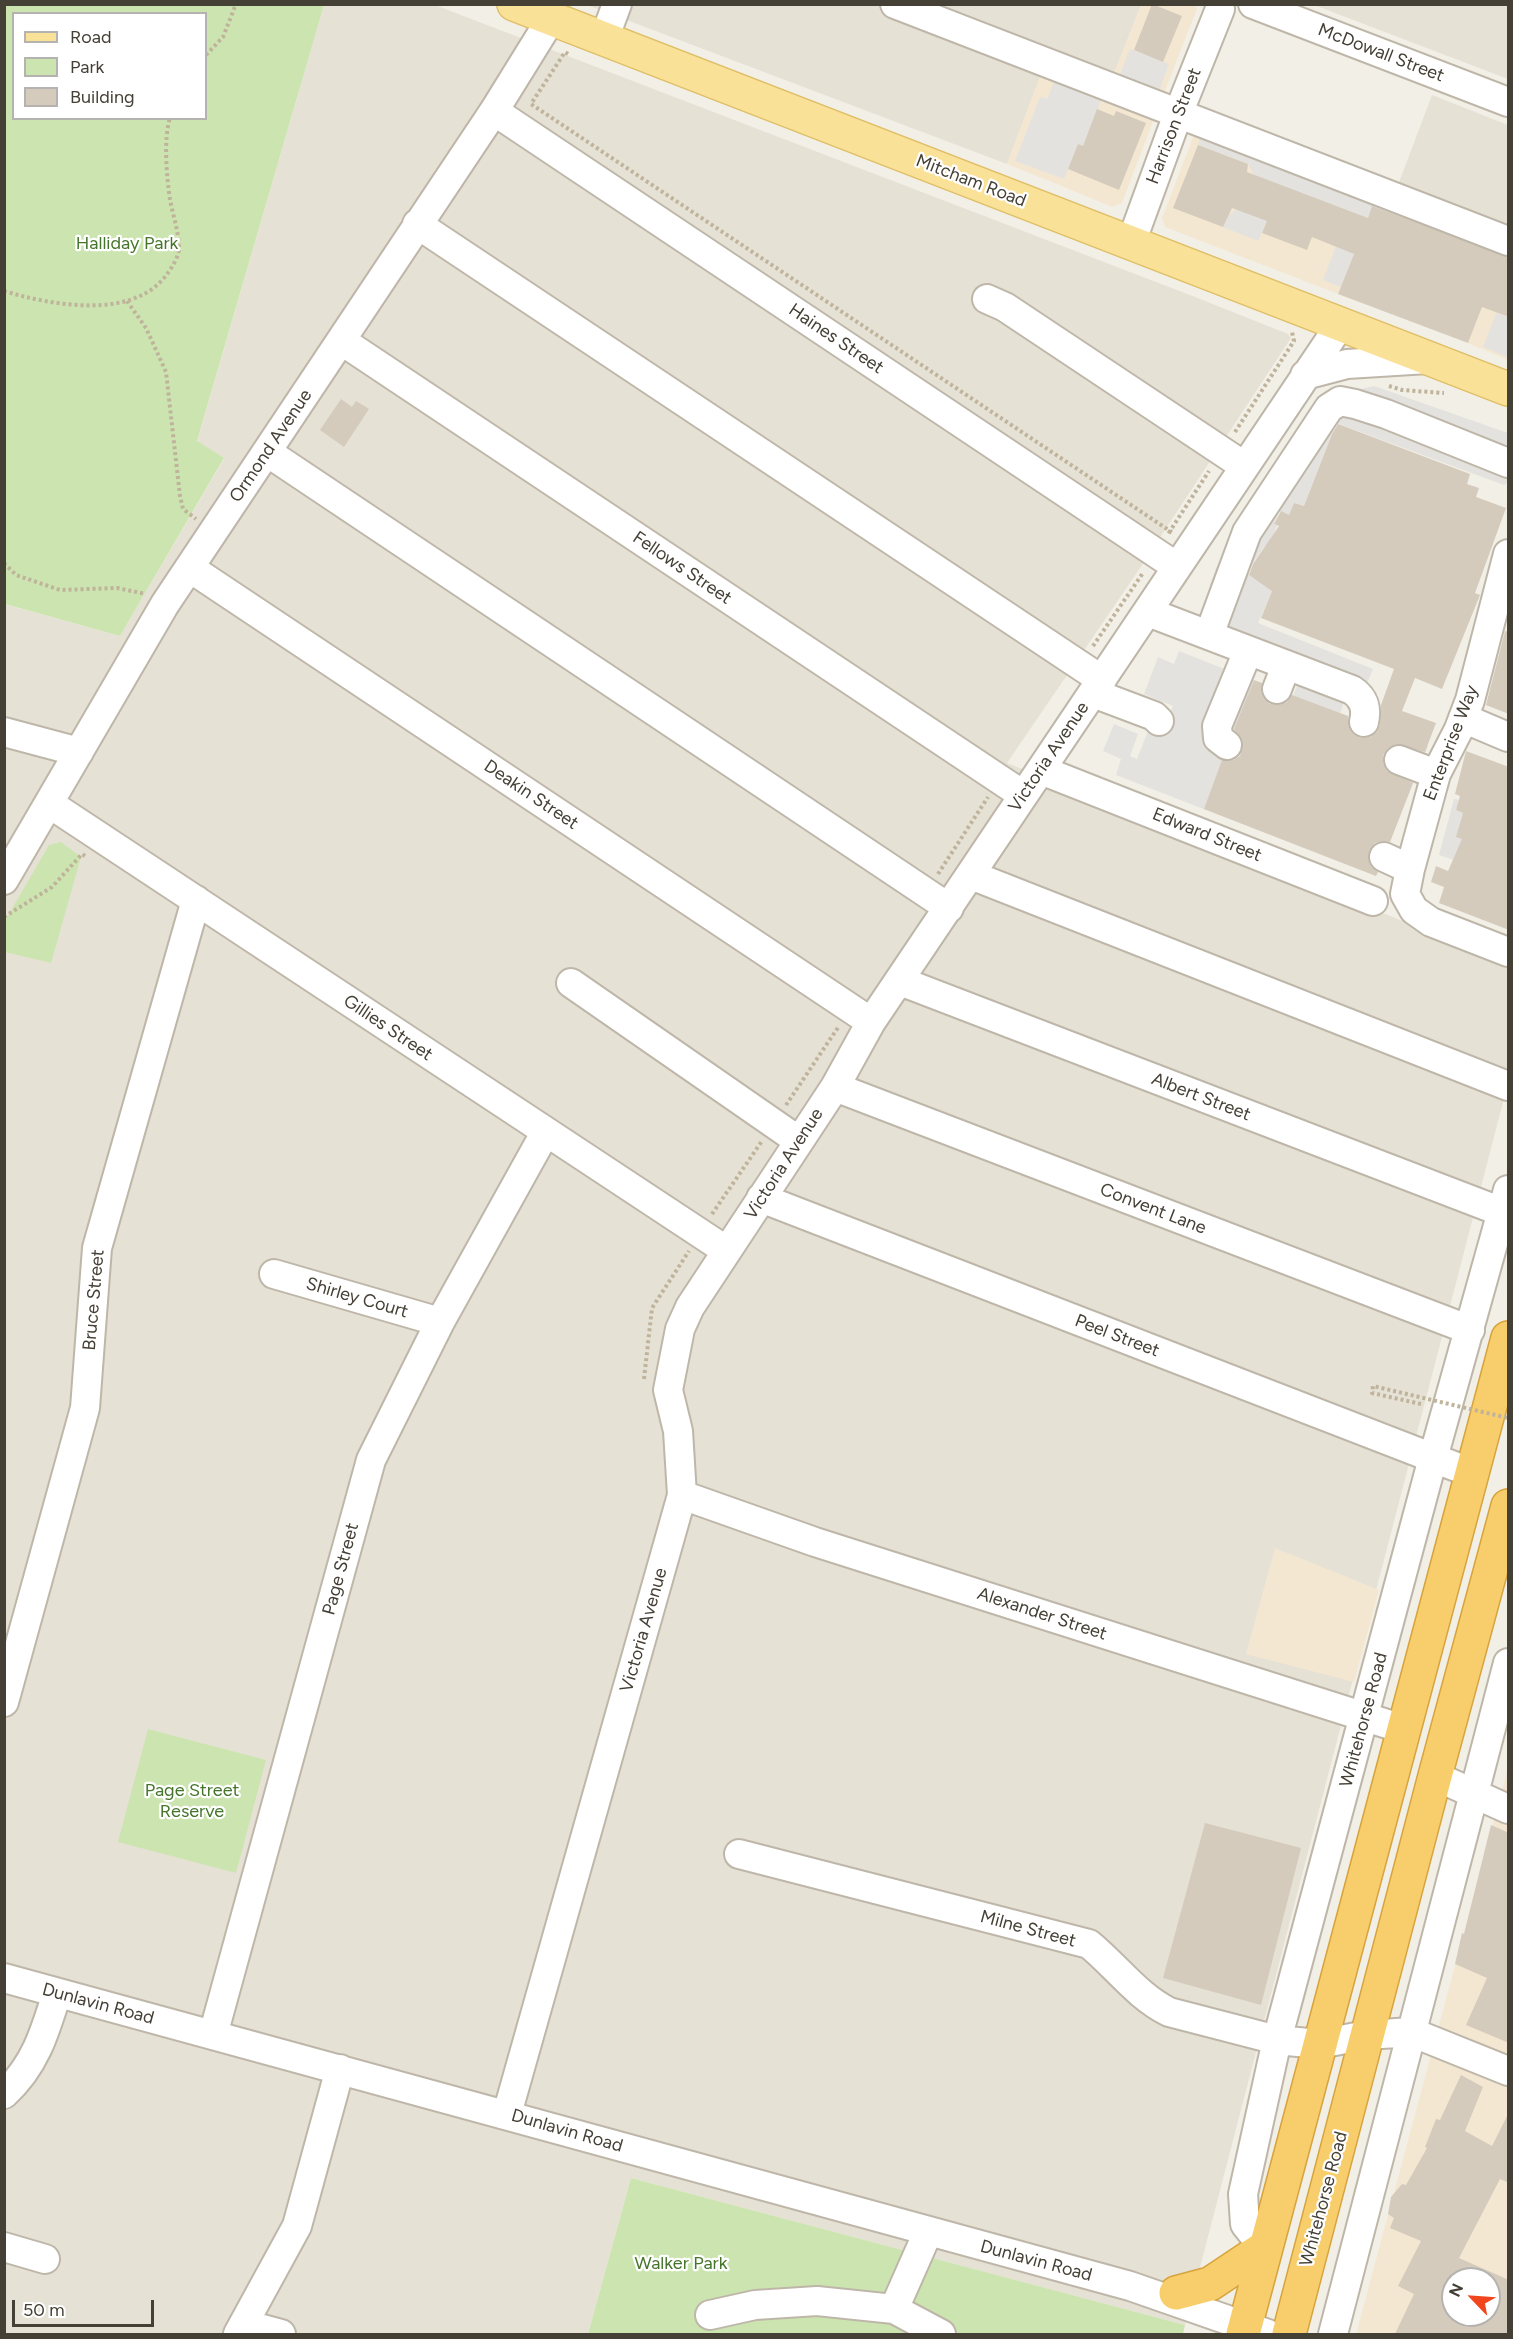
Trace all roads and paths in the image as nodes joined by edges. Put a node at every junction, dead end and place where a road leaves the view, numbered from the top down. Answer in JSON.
{"nodes":[{"id":1,"x":236,"y":4,"type":"edge"},
{"id":2,"x":514,"y":4,"type":"edge"},
{"id":3,"x":617,"y":4,"type":"edge"},
{"id":4,"x":895,"y":4,"type":"edge"},
{"id":5,"x":1253,"y":4,"type":"edge"},
{"id":6,"x":1223,"y":6,"type":"edge"},
{"id":7,"x":551,"y":20,"type":"junction"},
{"id":8,"x":604,"y":39,"type":"junction"},
{"id":9,"x":207,"y":54,"type":"edge"},
{"id":10,"x":576,"y":57,"type":"dead end"},
{"id":11,"x":1509,"y":102,"type":"edge"},
{"id":12,"x":494,"y":111,"type":"junction"},
{"id":13,"x":1178,"y":114,"type":"junction"},
{"id":14,"x":170,"y":120,"type":"edge"},
{"id":15,"x":417,"y":224,"type":"junction"},
{"id":16,"x":1509,"y":242,"type":"edge"},
{"id":17,"x":1131,"y":243,"type":"junction"},
{"id":18,"x":4,"y":291,"type":"edge"},
{"id":19,"x":987,"y":299,"type":"dead end"},
{"id":20,"x":127,"y":300,"type":"junction"},
{"id":21,"x":1340,"y":325,"type":"junction"},
{"id":22,"x":342,"y":341,"type":"junction"},
{"id":23,"x":1428,"y":359,"type":"junction"},
{"id":24,"x":1305,"y":375,"type":"junction"},
{"id":25,"x":1380,"y":382,"type":"dead end"},
{"id":26,"x":1509,"y":389,"type":"edge"},
{"id":27,"x":1453,"y":395,"type":"dead end"},
{"id":28,"x":267,"y":452,"type":"junction"},
{"id":29,"x":1509,"y":463,"type":"edge"},
{"id":30,"x":1244,"y":466,"type":"junction"},
{"id":31,"x":1211,"y":515,"type":"junction"},
{"id":32,"x":192,"y":517,"type":"dead end"},
{"id":33,"x":1170,"y":531,"type":"dead end"},
{"id":34,"x":1247,"y":532,"type":"junction"},
{"id":35,"x":1509,"y":554,"type":"edge"},
{"id":36,"x":4,"y":564,"type":"edge"},
{"id":37,"x":1177,"y":567,"type":"junction"},
{"id":38,"x":190,"y":568,"type":"junction"},
{"id":39,"x":147,"y":594,"type":"dead end"},
{"id":40,"x":1148,"y":612,"type":"junction"},
{"id":41,"x":1209,"y":635,"type":"junction"},
{"id":42,"x":1243,"y":662,"type":"junction"},
{"id":43,"x":1097,"y":686,"type":"junction"},
{"id":44,"x":1463,"y":718,"type":"junction"},
{"id":45,"x":1160,"y":721,"type":"dead end"},
{"id":46,"x":1364,"y":722,"type":"dead end"},
{"id":47,"x":4,"y":732,"type":"edge"},
{"id":48,"x":1509,"y":737,"type":"edge"},
{"id":49,"x":1227,"y":745,"type":"dead end"},
{"id":50,"x":79,"y":752,"type":"junction"},
{"id":51,"x":1400,"y":760,"type":"dead end"},
{"id":52,"x":1041,"y":770,"type":"junction"},
{"id":53,"x":1436,"y":774,"type":"junction"},
{"id":54,"x":1023,"y":795,"type":"junction"},
{"id":55,"x":50,"y":804,"type":"junction"},
{"id":56,"x":107,"y":841,"type":"junction"},
{"id":57,"x":1384,"y":857,"type":"dead end"},
{"id":58,"x":1410,"y":869,"type":"junction"},
{"id":59,"x":971,"y":875,"type":"junction"},
{"id":60,"x":4,"y":880,"type":"edge"},
{"id":61,"x":196,"y":900,"type":"junction"},
{"id":62,"x":1373,"y":901,"type":"dead end"},
{"id":63,"x":949,"y":908,"type":"junction"},
{"id":64,"x":4,"y":917,"type":"edge"},
{"id":65,"x":1509,"y":952,"type":"edge"},
{"id":66,"x":900,"y":981,"type":"junction"},
{"id":67,"x":571,"y":983,"type":"dead end"},
{"id":68,"x":871,"y":1022,"type":"junction"},
{"id":69,"x":1509,"y":1086,"type":"edge"},
{"id":70,"x":835,"y":1087,"type":"junction"},
{"id":71,"x":545,"y":1133,"type":"junction"},
{"id":72,"x":799,"y":1141,"type":"junction"},
{"id":73,"x":761,"y":1198,"type":"junction"},
{"id":74,"x":1505,"y":1201,"type":"edge"},
{"id":75,"x":727,"y":1251,"type":"junction"},
{"id":76,"x":274,"y":1274,"type":"dead end"},
{"id":77,"x":440,"y":1322,"type":"junction"},
{"id":78,"x":1470,"y":1330,"type":"junction"},
{"id":79,"x":1509,"y":1338,"type":"edge"},
{"id":80,"x":1420,"y":1404,"type":"dead end"},
{"id":81,"x":1509,"y":1418,"type":"edge"},
{"id":82,"x":1433,"y":1458,"type":"junction"},
{"id":83,"x":1472,"y":1473,"type":"junction"},
{"id":84,"x":682,"y":1496,"type":"junction"},
{"id":85,"x":1509,"y":1506,"type":"edge"},
{"id":86,"x":1509,"y":1663,"type":"edge"},
{"id":87,"x":4,"y":1702,"type":"edge"},
{"id":88,"x":1365,"y":1717,"type":"junction"},
{"id":89,"x":1403,"y":1729,"type":"junction"},
{"id":90,"x":1435,"y":1776,"type":"junction"},
{"id":91,"x":1473,"y":1795,"type":"junction"},
{"id":92,"x":1509,"y":1809,"type":"edge"},
{"id":93,"x":739,"y":1854,"type":"dead end"},
{"id":94,"x":4,"y":1978,"type":"edge"},
{"id":95,"x":57,"y":1993,"type":"junction"},
{"id":96,"x":1411,"y":2032,"type":"junction"},
{"id":97,"x":213,"y":2035,"type":"junction"},
{"id":98,"x":1367,"y":2036,"type":"junction"},
{"id":99,"x":1277,"y":2040,"type":"junction"},
{"id":100,"x":1319,"y":2043,"type":"junction"},
{"id":101,"x":340,"y":2069,"type":"junction"},
{"id":102,"x":1509,"y":2071,"type":"edge"},
{"id":103,"x":4,"y":2094,"type":"edge"},
{"id":104,"x":507,"y":2114,"type":"junction"},
{"id":105,"x":928,"y":2232,"type":"junction"},
{"id":106,"x":4,"y":2247,"type":"edge"},
{"id":107,"x":1264,"y":2248,"type":"junction"},
{"id":108,"x":45,"y":2259,"type":"dead end"},
{"id":109,"x":1130,"y":2286,"type":"junction"},
{"id":110,"x":1176,"y":2293,"type":"junction"},
{"id":111,"x":894,"y":2309,"type":"junction"},
{"id":112,"x":710,"y":2314,"type":"dead end"},
{"id":113,"x":1251,"y":2326,"type":"edge"},
{"id":114,"x":241,"y":2329,"type":"edge"},
{"id":115,"x":281,"y":2334,"type":"edge"},
{"id":116,"x":941,"y":2334,"type":"edge"},
{"id":117,"x":1281,"y":2334,"type":"edge"},
{"id":118,"x":1289,"y":2334,"type":"edge"},
{"id":119,"x":1332,"y":2334,"type":"edge"}],
"edges":[{"from":1,"to":9,"type":"path"},
{"from":2,"to":7,"type":"main road","name":"Mitcham Road"},
{"from":3,"to":8,"type":"street"},
{"from":4,"to":13,"type":"street"},
{"from":5,"to":11,"type":"street","name":"McDowall Street"},
{"from":6,"to":13,"type":"street","name":"Harrison Street"},
{"from":7,"to":8,"type":"main road","name":"Mitcham Road"},
{"from":7,"to":12,"type":"street","name":"Ormond Avenue"},
{"from":8,"to":17,"type":"main road","name":"Mitcham Road"},
{"from":10,"to":33,"type":"path"},
{"from":12,"to":15,"type":"street","name":"Ormond Avenue"},
{"from":12,"to":37,"type":"street","name":"Haines Street"},
{"from":13,"to":16,"type":"street"},
{"from":13,"to":17,"type":"street","name":"Harrison Street"},
{"from":14,"to":20,"type":"path"},
{"from":15,"to":22,"type":"street","name":"Ormond Avenue"},
{"from":15,"to":43,"type":"street"},
{"from":17,"to":21,"type":"main road","name":"Mitcham Road"},
{"from":18,"to":20,"type":"path"},
{"from":19,"to":30,"type":"street"},
{"from":20,"to":32,"type":"path"},
{"from":21,"to":23,"type":"main road","name":"Mitcham Road"},
{"from":21,"to":24,"type":"street","name":"Victoria Avenue"},
{"from":22,"to":28,"type":"street","name":"Ormond Avenue"},
{"from":22,"to":54,"type":"street","name":"Fellows Street"},
{"from":23,"to":24,"type":"street","name":"Mitcham Road"},
{"from":23,"to":26,"type":"main road","name":"Mitcham Road"},
{"from":24,"to":30,"type":"street","name":"Victoria Avenue"},
{"from":25,"to":27,"type":"path"},
{"from":28,"to":38,"type":"street","name":"Ormond Avenue"},
{"from":28,"to":63,"type":"street"},
{"from":29,"to":34,"type":"street"},
{"from":30,"to":31,"type":"street","name":"Victoria Avenue"},
{"from":31,"to":34,"type":"street"},
{"from":31,"to":37,"type":"street","name":"Victoria Avenue"},
{"from":34,"to":41,"type":"street"},
{"from":35,"to":44,"type":"street","name":"Enterprise Way"},
{"from":36,"to":39,"type":"path"},
{"from":37,"to":40,"type":"street","name":"Victoria Avenue"},
{"from":38,"to":50,"type":"street","name":"Ormond Avenue"},
{"from":38,"to":68,"type":"street","name":"Deakin Street"},
{"from":40,"to":41,"type":"street"},
{"from":40,"to":43,"type":"street","name":"Victoria Avenue"},
{"from":41,"to":42,"type":"street"},
{"from":42,"to":46,"type":"street"},
{"from":42,"to":49,"type":"street"},
{"from":43,"to":45,"type":"street"},
{"from":43,"to":52,"type":"street","name":"Victoria Avenue"},
{"from":44,"to":48,"type":"street"},
{"from":44,"to":53,"type":"street","name":"Enterprise Way"},
{"from":47,"to":50,"type":"street"},
{"from":50,"to":55,"type":"street","name":"Ormond Avenue"},
{"from":51,"to":53,"type":"street"},
{"from":52,"to":54,"type":"street","name":"Victoria Avenue"},
{"from":52,"to":62,"type":"street","name":"Edward Street"},
{"from":53,"to":58,"type":"street","name":"Enterprise Way"},
{"from":54,"to":59,"type":"street","name":"Victoria Avenue"},
{"from":55,"to":56,"type":"street","name":"Gillies Street"},
{"from":55,"to":60,"type":"street","name":"Ormond Avenue"},
{"from":56,"to":61,"type":"street","name":"Gillies Street"},
{"from":56,"to":64,"type":"path"},
{"from":57,"to":58,"type":"street"},
{"from":58,"to":65,"type":"street","name":"Enterprise Way"},
{"from":59,"to":63,"type":"street","name":"Victoria Avenue"},
{"from":59,"to":69,"type":"street"},
{"from":61,"to":71,"type":"street","name":"Gillies Street"},
{"from":61,"to":87,"type":"street","name":"Bruce Street"},
{"from":63,"to":66,"type":"street","name":"Victoria Avenue"},
{"from":66,"to":68,"type":"street","name":"Victoria Avenue"},
{"from":66,"to":74,"type":"street","name":"Albert Street"},
{"from":67,"to":72,"type":"street"},
{"from":68,"to":70,"type":"street","name":"Victoria Avenue"},
{"from":70,"to":72,"type":"street","name":"Victoria Avenue"},
{"from":70,"to":78,"type":"street","name":"Convent Lane"},
{"from":71,"to":75,"type":"street","name":"Gillies Street"},
{"from":71,"to":77,"type":"street","name":"Page Street"},
{"from":72,"to":73,"type":"street","name":"Victoria Avenue"},
{"from":73,"to":75,"type":"street","name":"Victoria Avenue"},
{"from":73,"to":82,"type":"street","name":"Peel Street"},
{"from":74,"to":78,"type":"street","name":"Whitehorse Road"},
{"from":75,"to":84,"type":"street","name":"Victoria Avenue"},
{"from":76,"to":77,"type":"street","name":"Shirley Court"},
{"from":77,"to":97,"type":"street","name":"Page Street"},
{"from":78,"to":82,"type":"street","name":"Whitehorse Road"},
{"from":79,"to":83,"type":"highway"},
{"from":80,"to":81,"type":"path","bridge":true},
{"from":82,"to":83,"type":"street","name":"Peel Street"},
{"from":82,"to":88,"type":"street","name":"Whitehorse Road"},
{"from":83,"to":89,"type":"highway"},
{"from":84,"to":88,"type":"street","name":"Alexander Street"},
{"from":84,"to":104,"type":"street","name":"Victoria Avenue"},
{"from":85,"to":90,"type":"highway","name":"Whitehorse Road"},
{"from":86,"to":91,"type":"street"},
{"from":88,"to":89,"type":"street","name":"Alexander Street"},
{"from":88,"to":99,"type":"street","name":"Whitehorse Road"},
{"from":89,"to":100,"type":"highway"},
{"from":90,"to":91,"type":"street"},
{"from":90,"to":98,"type":"highway","name":"Whitehorse Road"},
{"from":91,"to":92,"type":"street"},
{"from":91,"to":96,"type":"street"},
{"from":93,"to":99,"type":"street","name":"Milne Street"},
{"from":94,"to":95,"type":"street","name":"Dunlavin Road"},
{"from":95,"to":97,"type":"street","name":"Dunlavin Road"},
{"from":95,"to":103,"type":"street"},
{"from":96,"to":98,"type":"street","name":"Milne Street"},
{"from":96,"to":102,"type":"street"},
{"from":96,"to":119,"type":"street"},
{"from":97,"to":101,"type":"street","name":"Dunlavin Road"},
{"from":98,"to":100,"type":"street","name":"Milne Street"},
{"from":98,"to":118,"type":"highway","name":"Whitehorse Road"},
{"from":99,"to":100,"type":"street","name":"Milne Street"},
{"from":99,"to":107,"type":"street","name":"Whitehorse Road"},
{"from":100,"to":107,"type":"highway"},
{"from":101,"to":104,"type":"street","name":"Dunlavin Road"},
{"from":101,"to":114,"type":"street"},
{"from":104,"to":105,"type":"street","name":"Dunlavin Road"},
{"from":105,"to":109,"type":"street","name":"Dunlavin Road"},
{"from":105,"to":111,"type":"street"},
{"from":106,"to":108,"type":"street"},
{"from":107,"to":110,"type":"highway"},
{"from":107,"to":113,"type":"highway"},
{"from":109,"to":110,"type":"street","name":"Dunlavin Road"},
{"from":109,"to":113,"type":"street","name":"Dunlavin Road"},
{"from":110,"to":113,"type":"street","name":"Dunlavin Road"},
{"from":111,"to":112,"type":"street"},
{"from":111,"to":116,"type":"street"},
{"from":113,"to":117,"type":"street","name":"Dunlavin Road"},
{"from":114,"to":115,"type":"street"}]}
